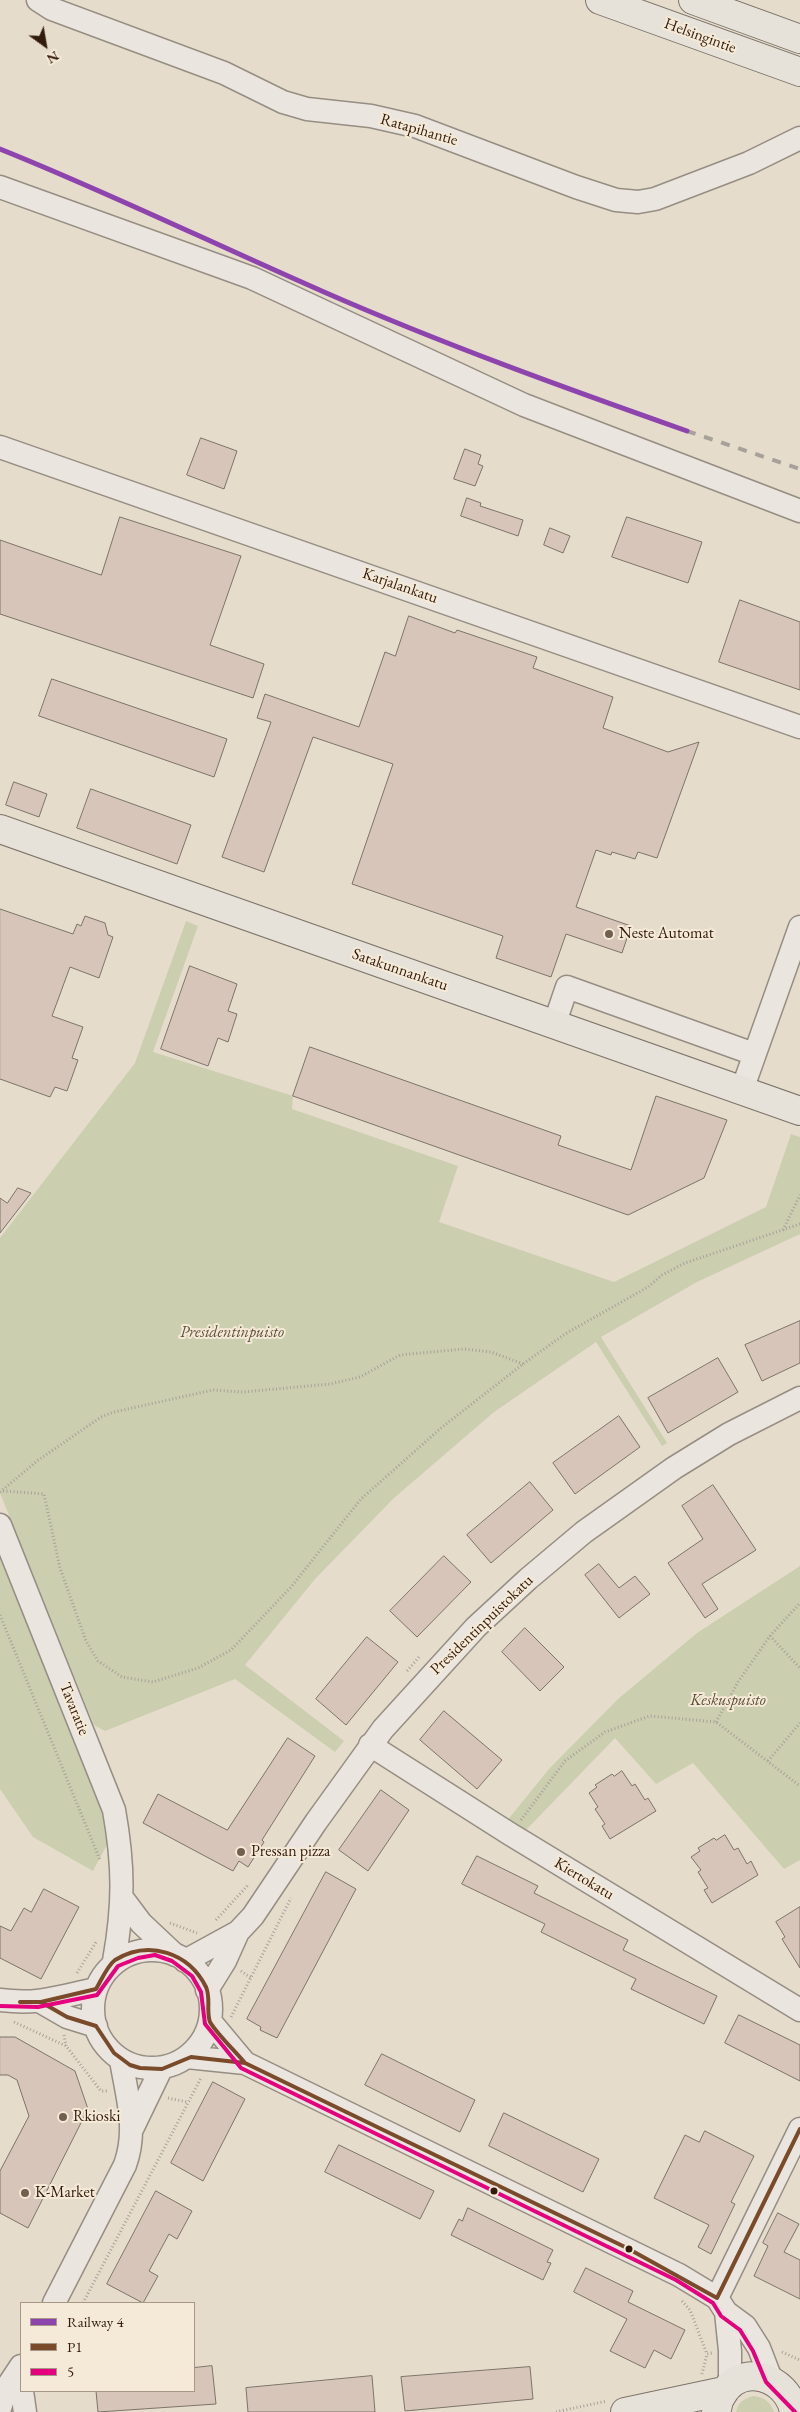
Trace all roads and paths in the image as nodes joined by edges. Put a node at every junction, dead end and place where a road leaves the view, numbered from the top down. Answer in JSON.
{"nodes":[{"id":1,"x":38,"y":0,"type":"edge"},
{"id":2,"x":600,"y":0,"type":"edge"},
{"id":3,"x":693,"y":0,"type":"edge"},
{"id":4,"x":800,"y":39,"type":"edge"},
{"id":5,"x":800,"y":72,"type":"edge"},
{"id":6,"x":800,"y":138,"type":"edge"},
{"id":7,"x":0,"y":187,"type":"edge"},
{"id":8,"x":0,"y":447,"type":"edge"},
{"id":9,"x":800,"y":511,"type":"edge"},
{"id":10,"x":800,"y":727,"type":"edge"},
{"id":11,"x":0,"y":829,"type":"edge"},
{"id":12,"x":800,"y":927,"type":"edge"},
{"id":13,"x":554,"y":1025,"type":"junction"},
{"id":14,"x":754,"y":1054,"type":"junction"},
{"id":15,"x":742,"y":1090,"type":"junction"},
{"id":16,"x":800,"y":1110,"type":"edge"},
{"id":17,"x":800,"y":1195,"type":"edge"},
{"id":18,"x":800,"y":1224,"type":"edge"},
{"id":19,"x":783,"y":1230,"type":"junction"},
{"id":20,"x":522,"y":1364,"type":"junction"},
{"id":21,"x":800,"y":1398,"type":"edge"},
{"id":22,"x":2,"y":1492,"type":"edge"},
{"id":23,"x":0,"y":1526,"type":"edge"},
{"id":24,"x":800,"y":1603,"type":"edge"},
{"id":25,"x":0,"y":1615,"type":"edge"},
{"id":26,"x":770,"y":1636,"type":"junction"},
{"id":27,"x":800,"y":1668,"type":"edge"},
{"id":28,"x":716,"y":1722,"type":"junction"},
{"id":29,"x":800,"y":1723,"type":"edge"},
{"id":30,"x":370,"y":1745,"type":"junction"},
{"id":31,"x":768,"y":1761,"type":"junction"},
{"id":32,"x":800,"y":1786,"type":"edge"},
{"id":33,"x":510,"y":1834,"type":"junction"},
{"id":34,"x":103,"y":1869,"type":"dead end"},
{"id":35,"x":293,"y":1895,"type":"dead end"},
{"id":36,"x":123,"y":1899,"type":"junction"},
{"id":37,"x":238,"y":1932,"type":"junction"},
{"id":38,"x":98,"y":1940,"type":"dead end"},
{"id":39,"x":180,"y":1958,"type":"junction"},
{"id":40,"x":114,"y":1961,"type":"junction"},
{"id":41,"x":251,"y":1978,"type":"dead end"},
{"id":42,"x":96,"y":1990,"type":"junction"},
{"id":43,"x":207,"y":1990,"type":"junction"},
{"id":44,"x":69,"y":1995,"type":"junction"},
{"id":45,"x":0,"y":2000,"type":"edge"},
{"id":46,"x":41,"y":2002,"type":"junction"},
{"id":47,"x":800,"y":2010,"type":"edge"},
{"id":48,"x":67,"y":2017,"type":"junction"},
{"id":49,"x":210,"y":2021,"type":"junction"},
{"id":50,"x":8,"y":2022,"type":"dead end"},
{"id":51,"x":96,"y":2026,"type":"junction"},
{"id":52,"x":66,"y":2046,"type":"junction"},
{"id":53,"x":187,"y":2057,"type":"junction"},
{"id":54,"x":121,"y":2060,"type":"junction"},
{"id":55,"x":245,"y":2062,"type":"junction"},
{"id":56,"x":161,"y":2069,"type":"junction"},
{"id":57,"x":203,"y":2074,"type":"dead end"},
{"id":58,"x":126,"y":2091,"type":"junction"},
{"id":59,"x":149,"y":2095,"type":"junction"},
{"id":60,"x":187,"y":2102,"type":"junction"},
{"id":61,"x":133,"y":2127,"type":"junction"},
{"id":62,"x":800,"y":2129,"type":"edge"},
{"id":63,"x":676,"y":2295,"type":"dead end"},
{"id":64,"x":55,"y":2302,"type":"edge"},
{"id":65,"x":84,"y":2302,"type":"edge"},
{"id":66,"x":722,"y":2305,"type":"junction"},
{"id":67,"x":759,"y":2348,"type":"junction"},
{"id":68,"x":730,"y":2352,"type":"junction"},
{"id":69,"x":800,"y":2360,"type":"edge"},
{"id":70,"x":20,"y":2368,"type":"edge"},
{"id":71,"x":770,"y":2379,"type":"junction"},
{"id":72,"x":22,"y":2392,"type":"edge"},
{"id":73,"x":724,"y":2396,"type":"edge"},
{"id":74,"x":796,"y":2407,"type":"edge"},
{"id":75,"x":0,"y":2408,"type":"edge"},
{"id":76,"x":25,"y":2412,"type":"edge"},
{"id":77,"x":625,"y":2412,"type":"edge"}],
"edges":[{"from":1,"to":6,"type":"street","name":"Ratapihantie"},
{"from":2,"to":5,"type":"main road","name":"Helsingintie"},
{"from":3,"to":4,"type":"main road","name":"Helsingintie"},
{"from":7,"to":9,"type":"street"},
{"from":8,"to":10,"type":"street","name":"Karjalankatu"},
{"from":11,"to":13,"type":"main road","name":"Satakunnankatu"},
{"from":12,"to":14,"type":"street"},
{"from":13,"to":14,"type":"street"},
{"from":13,"to":15,"type":"main road","name":"Satakunnankatu"},
{"from":14,"to":15,"type":"street"},
{"from":15,"to":16,"type":"main road","name":"Satakunnankatu"},
{"from":17,"to":19,"type":"path"},
{"from":18,"to":19,"type":"path"},
{"from":19,"to":20,"type":"path"},
{"from":20,"to":22,"type":"path"},
{"from":20,"to":22,"type":"path"},
{"from":21,"to":30,"type":"street","name":"Presidentinpuistokatu"},
{"from":23,"to":36,"type":"street","name":"Tavaratie"},
{"from":24,"to":26,"type":"path"},
{"from":25,"to":34,"type":"path"},
{"from":26,"to":27,"type":"path"},
{"from":26,"to":28,"type":"path"},
{"from":28,"to":31,"type":"path"},
{"from":28,"to":33,"type":"path"},
{"from":29,"to":31,"type":"path"},
{"from":30,"to":33,"type":"street","name":"Kiertokatu"},
{"from":30,"to":37,"type":"street","name":"Presidentinpuistokatu"},
{"from":31,"to":32,"type":"path"},
{"from":33,"to":47,"type":"street","name":"Kiertokatu"},
{"from":35,"to":41,"type":"path"},
{"from":36,"to":39,"type":"street"},
{"from":36,"to":40,"type":"street","name":"Tavaratie"},
{"from":37,"to":39,"type":"street","name":"Presidentinpuistokatu"},
{"from":37,"to":43,"type":"street","name":"Presidentinpuistokatu"},
{"from":38,"to":44,"type":"path"},
{"from":39,"to":40,"type":"street"},
{"from":39,"to":43,"type":"street"},
{"from":40,"to":42,"type":"street"},
{"from":42,"to":44,"type":"street"},
{"from":42,"to":51,"type":"street"},
{"from":43,"to":49,"type":"street"},
{"from":44,"to":46,"type":"street"},
{"from":45,"to":46,"type":"street"},
{"from":46,"to":48,"type":"street"},
{"from":48,"to":51,"type":"street"},
{"from":48,"to":52,"type":"path"},
{"from":49,"to":53,"type":"street"},
{"from":49,"to":55,"type":"street"},
{"from":50,"to":52,"type":"path"},
{"from":51,"to":54,"type":"street"},
{"from":52,"to":58,"type":"path"},
{"from":53,"to":55,"type":"street"},
{"from":53,"to":56,"type":"street"},
{"from":54,"to":56,"type":"street"},
{"from":54,"to":58,"type":"street"},
{"from":55,"to":66,"type":"street"},
{"from":56,"to":59,"type":"street"},
{"from":57,"to":60,"type":"path"},
{"from":58,"to":61,"type":"street"},
{"from":59,"to":60,"type":"path"},
{"from":59,"to":61,"type":"street"},
{"from":60,"to":65,"type":"path"},
{"from":61,"to":64,"type":"street"},
{"from":62,"to":66,"type":"street"},
{"from":63,"to":68,"type":"path"},
{"from":66,"to":67,"type":"street"},
{"from":66,"to":68,"type":"street"},
{"from":67,"to":69,"type":"path"},
{"from":67,"to":71,"type":"street"},
{"from":68,"to":73,"type":"street"},
{"from":70,"to":75,"type":"street"},
{"from":71,"to":73,"type":"main road"},
{"from":71,"to":74,"type":"main road"},
{"from":72,"to":76,"type":"street"},
{"from":73,"to":77,"type":"main road"}]}
